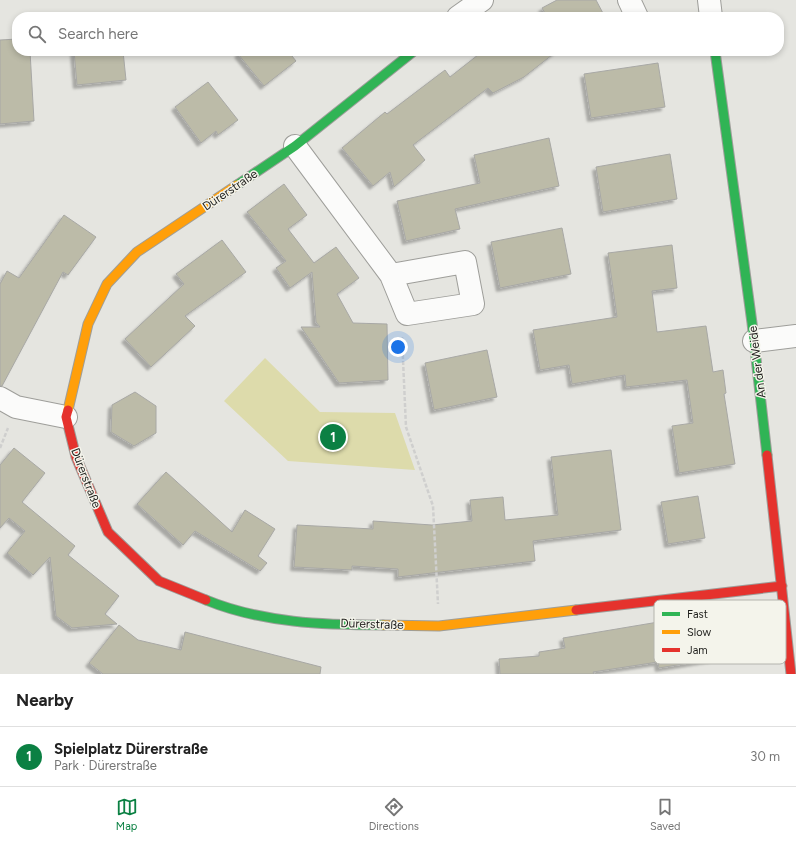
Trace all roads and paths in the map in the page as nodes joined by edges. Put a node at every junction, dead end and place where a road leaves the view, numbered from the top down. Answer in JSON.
{"nodes":[{"id":1,"x":482,"y":0,"type":"edge"},
{"id":2,"x":629,"y":0,"type":"edge"},
{"id":3,"x":709,"y":0,"type":"edge"},
{"id":4,"x":465,"y":12,"type":"edge"},
{"id":5,"x":635,"y":12,"type":"edge"},
{"id":6,"x":710,"y":12,"type":"edge"},
{"id":7,"x":408,"y":56,"type":"edge"},
{"id":8,"x":716,"y":56,"type":"edge"},
{"id":9,"x":295,"y":146,"type":"junction"},
{"id":10,"x":391,"y":275,"type":"junction"},
{"id":11,"x":408,"y":314,"type":"junction"},
{"id":12,"x":796,"y":336,"type":"edge"},
{"id":13,"x":754,"y":341,"type":"junction"},
{"id":14,"x":0,"y":398,"type":"edge"},
{"id":15,"x":66,"y":417,"type":"junction"},
{"id":16,"x":782,"y":586,"type":"junction"},
{"id":17,"x":662,"y":600,"type":"edge"},
{"id":18,"x":783,"y":600,"type":"edge"},
{"id":19,"x":654,"y":601,"type":"edge"},
{"id":20,"x":786,"y":625,"type":"edge"},
{"id":21,"x":439,"y":626,"type":"junction"},
{"id":22,"x":791,"y":674,"type":"edge"}],
"edges":[{"from":1,"to":4,"type":"street"},
{"from":2,"to":5,"type":"street"},
{"from":3,"to":6,"type":"street"},
{"from":7,"to":9,"type":"street","name":"Dürerstraße"},
{"from":8,"to":13,"type":"street","name":"An der Weide"},
{"from":9,"to":10,"type":"street"},
{"from":9,"to":15,"type":"street","name":"Dürerstraße"},
{"from":10,"to":11,"type":"street"},
{"from":10,"to":11,"type":"street"},
{"from":11,"to":21,"type":"path"},
{"from":12,"to":13,"type":"street"},
{"from":13,"to":16,"type":"street","name":"An der Weide"},
{"from":14,"to":15,"type":"street"},
{"from":15,"to":21,"type":"street","name":"Dürerstraße"},
{"from":16,"to":17,"type":"street","name":"Dürerstraße"},
{"from":16,"to":18,"type":"street","name":"An der Weide"},
{"from":19,"to":21,"type":"street","name":"Dürerstraße"},
{"from":20,"to":22,"type":"street","name":"An der Weide"}]}
